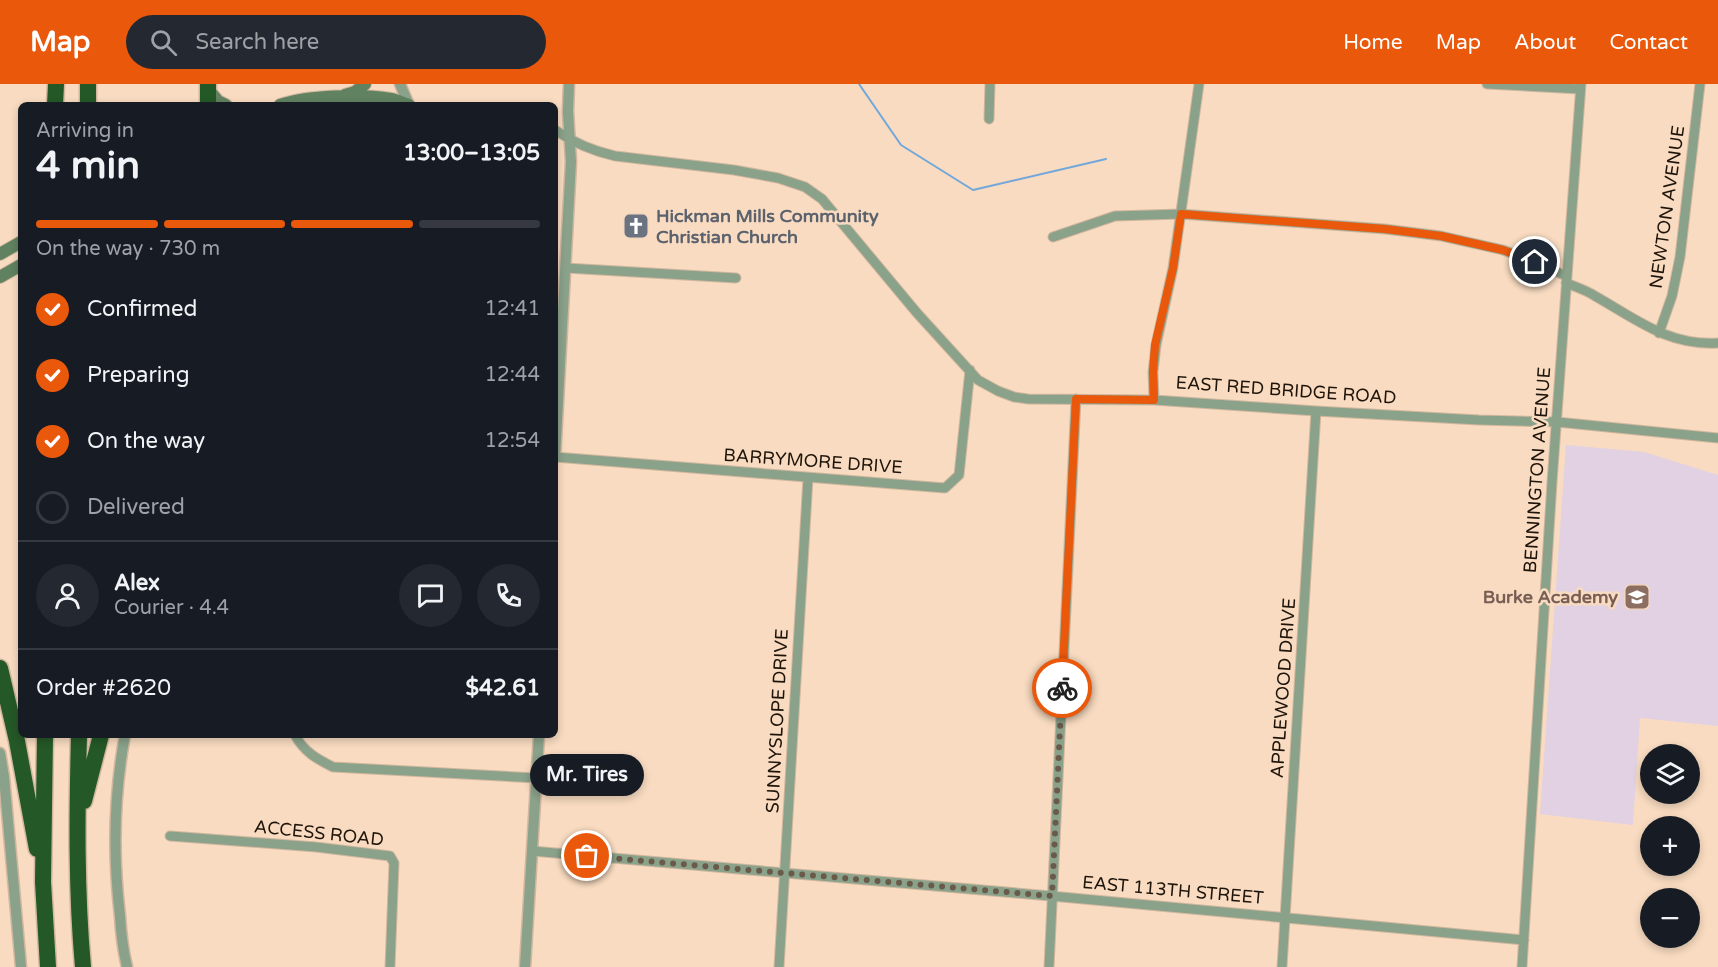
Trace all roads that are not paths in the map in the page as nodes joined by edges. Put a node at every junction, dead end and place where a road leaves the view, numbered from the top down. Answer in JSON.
{"nodes":[{"id":1,"x":56,"y":84,"type":"edge"},
{"id":2,"x":88,"y":84,"type":"edge"},
{"id":3,"x":365,"y":84,"type":"edge"},
{"id":4,"x":400,"y":84,"type":"edge"},
{"id":5,"x":569,"y":84,"type":"edge"},
{"id":6,"x":990,"y":84,"type":"edge"},
{"id":7,"x":1199,"y":84,"type":"edge"},
{"id":8,"x":1487,"y":84,"type":"edge"},
{"id":9,"x":1700,"y":84,"type":"edge"},
{"id":10,"x":1580,"y":87,"type":"edge"},
{"id":11,"x":208,"y":93,"type":"edge"},
{"id":12,"x":342,"y":97,"type":"junction"},
{"id":13,"x":56,"y":102,"type":"edge"},
{"id":14,"x":88,"y":102,"type":"edge"},
{"id":15,"x":220,"y":102,"type":"edge"},
{"id":16,"x":295,"y":102,"type":"edge"},
{"id":17,"x":400,"y":102,"type":"edge"},
{"id":18,"x":408,"y":102,"type":"edge"},
{"id":19,"x":989,"y":119,"type":"dead end"},
{"id":20,"x":558,"y":132,"type":"edge"},
{"id":21,"x":570,"y":141,"type":"junction"},
{"id":22,"x":1181,"y":214,"type":"junction"},
{"id":23,"x":1053,"y":237,"type":"dead end"},
{"id":24,"x":18,"y":244,"type":"edge"},
{"id":25,"x":0,"y":254,"type":"edge"},
{"id":26,"x":18,"y":267,"type":"edge"},
{"id":27,"x":566,"y":268,"type":"junction"},
{"id":28,"x":0,"y":277,"type":"edge"},
{"id":29,"x":736,"y":278,"type":"dead end"},
{"id":30,"x":1566,"y":279,"type":"junction"},
{"id":31,"x":1659,"y":333,"type":"junction"},
{"id":32,"x":1718,"y":343,"type":"edge"},
{"id":33,"x":970,"y":370,"type":"junction"},
{"id":34,"x":1076,"y":399,"type":"junction"},
{"id":35,"x":1154,"y":400,"type":"junction"},
{"id":36,"x":558,"y":405,"type":"edge"},
{"id":37,"x":1316,"y":411,"type":"junction"},
{"id":38,"x":1557,"y":422,"type":"junction"},
{"id":39,"x":1718,"y":438,"type":"edge"},
{"id":40,"x":558,"y":457,"type":"edge"},
{"id":41,"x":808,"y":478,"type":"junction"},
{"id":42,"x":0,"y":668,"type":"edge"},
{"id":43,"x":45,"y":738,"type":"edge"},
{"id":44,"x":79,"y":738,"type":"edge"},
{"id":45,"x":100,"y":738,"type":"edge"},
{"id":46,"x":125,"y":738,"type":"edge"},
{"id":47,"x":297,"y":738,"type":"edge"},
{"id":48,"x":539,"y":738,"type":"edge"},
{"id":49,"x":0,"y":753,"type":"edge"},
{"id":50,"x":536,"y":778,"type":"junction"},
{"id":51,"x":77,"y":828,"type":"junction"},
{"id":52,"x":170,"y":836,"type":"dead end"},
{"id":53,"x":532,"y":851,"type":"junction"},
{"id":54,"x":784,"y":872,"type":"junction"},
{"id":55,"x":43,"y":882,"type":"junction"},
{"id":56,"x":1052,"y":896,"type":"junction"},
{"id":57,"x":1285,"y":917,"type":"junction"},
{"id":58,"x":1524,"y":940,"type":"junction"},
{"id":59,"x":21,"y":967,"type":"edge"},
{"id":60,"x":48,"y":967,"type":"edge"},
{"id":61,"x":83,"y":967,"type":"edge"},
{"id":62,"x":127,"y":967,"type":"edge"},
{"id":63,"x":390,"y":967,"type":"edge"},
{"id":64,"x":525,"y":967,"type":"edge"},
{"id":65,"x":779,"y":967,"type":"edge"},
{"id":66,"x":1049,"y":967,"type":"edge"},
{"id":67,"x":1282,"y":967,"type":"edge"},
{"id":68,"x":1522,"y":967,"type":"edge"}],
"edges":[{"from":1,"to":13,"type":"highway"},
{"from":2,"to":14,"type":"highway"},
{"from":3,"to":12,"type":"main road"},
{"from":4,"to":18,"type":"street"},
{"from":5,"to":21,"type":"street"},
{"from":6,"to":19,"type":"street"},
{"from":7,"to":22,"type":"street"},
{"from":8,"to":10,"type":"street"},
{"from":9,"to":31,"type":"street","name":"NEWTON AVENUE"},
{"from":10,"to":30,"type":"street","name":"BENNINGTON AVENUE"},
{"from":11,"to":15,"type":"main road"},
{"from":12,"to":16,"type":"main road"},
{"from":12,"to":17,"type":"main road"},
{"from":20,"to":21,"type":"street","name":"EAST RED BRIDGE ROAD"},
{"from":21,"to":27,"type":"street"},
{"from":21,"to":33,"type":"street","name":"EAST RED BRIDGE ROAD"},
{"from":22,"to":23,"type":"street"},
{"from":22,"to":30,"type":"street"},
{"from":22,"to":35,"type":"street"},
{"from":24,"to":25,"type":"main road"},
{"from":26,"to":28,"type":"main road"},
{"from":27,"to":29,"type":"street"},
{"from":27,"to":36,"type":"street"},
{"from":30,"to":31,"type":"street"},
{"from":30,"to":38,"type":"street","name":"BENNINGTON AVENUE"},
{"from":31,"to":32,"type":"street"},
{"from":33,"to":34,"type":"street","name":"EAST RED BRIDGE ROAD"},
{"from":33,"to":41,"type":"street","name":"BARRYMORE DRIVE"},
{"from":34,"to":35,"type":"street","name":"EAST RED BRIDGE ROAD"},
{"from":34,"to":56,"type":"street"},
{"from":35,"to":37,"type":"street","name":"EAST RED BRIDGE ROAD"},
{"from":37,"to":38,"type":"street","name":"EAST RED BRIDGE ROAD"},
{"from":37,"to":57,"type":"street","name":"APPLEWOOD DRIVE"},
{"from":38,"to":39,"type":"street","name":"EAST RED BRIDGE ROAD"},
{"from":38,"to":58,"type":"street","name":"BENNINGTON AVENUE"},
{"from":40,"to":41,"type":"street","name":"BARRYMORE DRIVE"},
{"from":41,"to":54,"type":"street","name":"SUNNYSLOPE DRIVE"},
{"from":42,"to":55,"type":"highway"},
{"from":43,"to":55,"type":"highway"},
{"from":44,"to":51,"type":"highway"},
{"from":45,"to":51,"type":"highway"},
{"from":46,"to":62,"type":"street"},
{"from":47,"to":50,"type":"street"},
{"from":48,"to":50,"type":"street"},
{"from":49,"to":59,"type":"street"},
{"from":50,"to":53,"type":"street"},
{"from":51,"to":61,"type":"highway"},
{"from":52,"to":63,"type":"street","name":"ACCESS ROAD"},
{"from":53,"to":54,"type":"street","name":"EAST 113TH STREET"},
{"from":53,"to":64,"type":"street"},
{"from":54,"to":56,"type":"street","name":"EAST 113TH STREET"},
{"from":54,"to":65,"type":"street","name":"SUNNYSLOPE DRIVE"},
{"from":55,"to":60,"type":"highway"},
{"from":56,"to":57,"type":"street","name":"EAST 113TH STREET"},
{"from":56,"to":66,"type":"street"},
{"from":57,"to":58,"type":"street","name":"EAST 113TH STREET"},
{"from":57,"to":67,"type":"street","name":"APPLEWOOD DRIVE"},
{"from":58,"to":68,"type":"street","name":"BENNINGTON AVENUE"}]}
